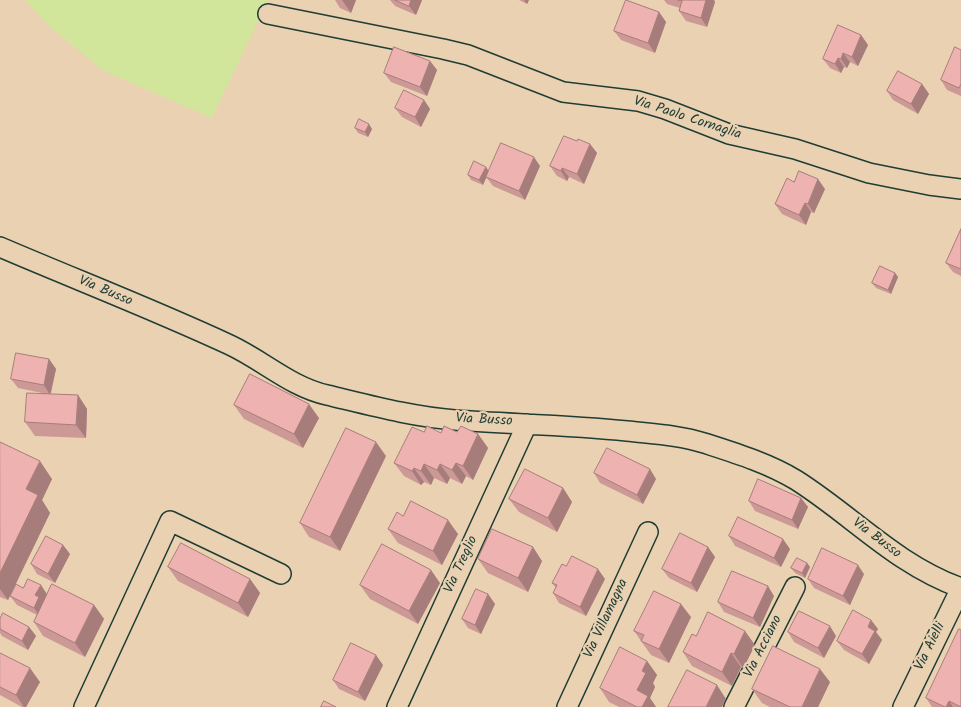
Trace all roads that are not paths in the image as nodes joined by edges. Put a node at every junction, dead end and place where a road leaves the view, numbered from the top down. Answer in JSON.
{"nodes":[{"id":1,"x":268,"y":14,"type":"dead end"},
{"id":2,"x":961,"y":189,"type":"edge"},
{"id":3,"x":0,"y":247,"type":"edge"},
{"id":4,"x":527,"y":424,"type":"junction"},
{"id":5,"x":648,"y":532,"type":"dead end"},
{"id":6,"x":282,"y":574,"type":"dead end"},
{"id":7,"x":795,"y":587,"type":"dead end"},
{"id":8,"x":961,"y":588,"type":"edge"},
{"id":9,"x":568,"y":706,"type":"edge"},
{"id":10,"x":84,"y":707,"type":"edge"},
{"id":11,"x":397,"y":707,"type":"edge"},
{"id":12,"x":734,"y":707,"type":"edge"},
{"id":13,"x":903,"y":707,"type":"edge"}],
"edges":[{"from":1,"to":2,"type":"street","name":"Via Paolo Cornaglia"},
{"from":3,"to":4,"type":"street","name":"Via Busso"},
{"from":4,"to":8,"type":"street","name":"Via Busso"},
{"from":4,"to":11,"type":"street","name":"Via Treglio"},
{"from":5,"to":9,"type":"street","name":"Via Villamagna"},
{"from":6,"to":10,"type":"street"},
{"from":7,"to":12,"type":"street","name":"Via Acciano"},
{"from":8,"to":13,"type":"street","name":"Via Aielli"}]}
